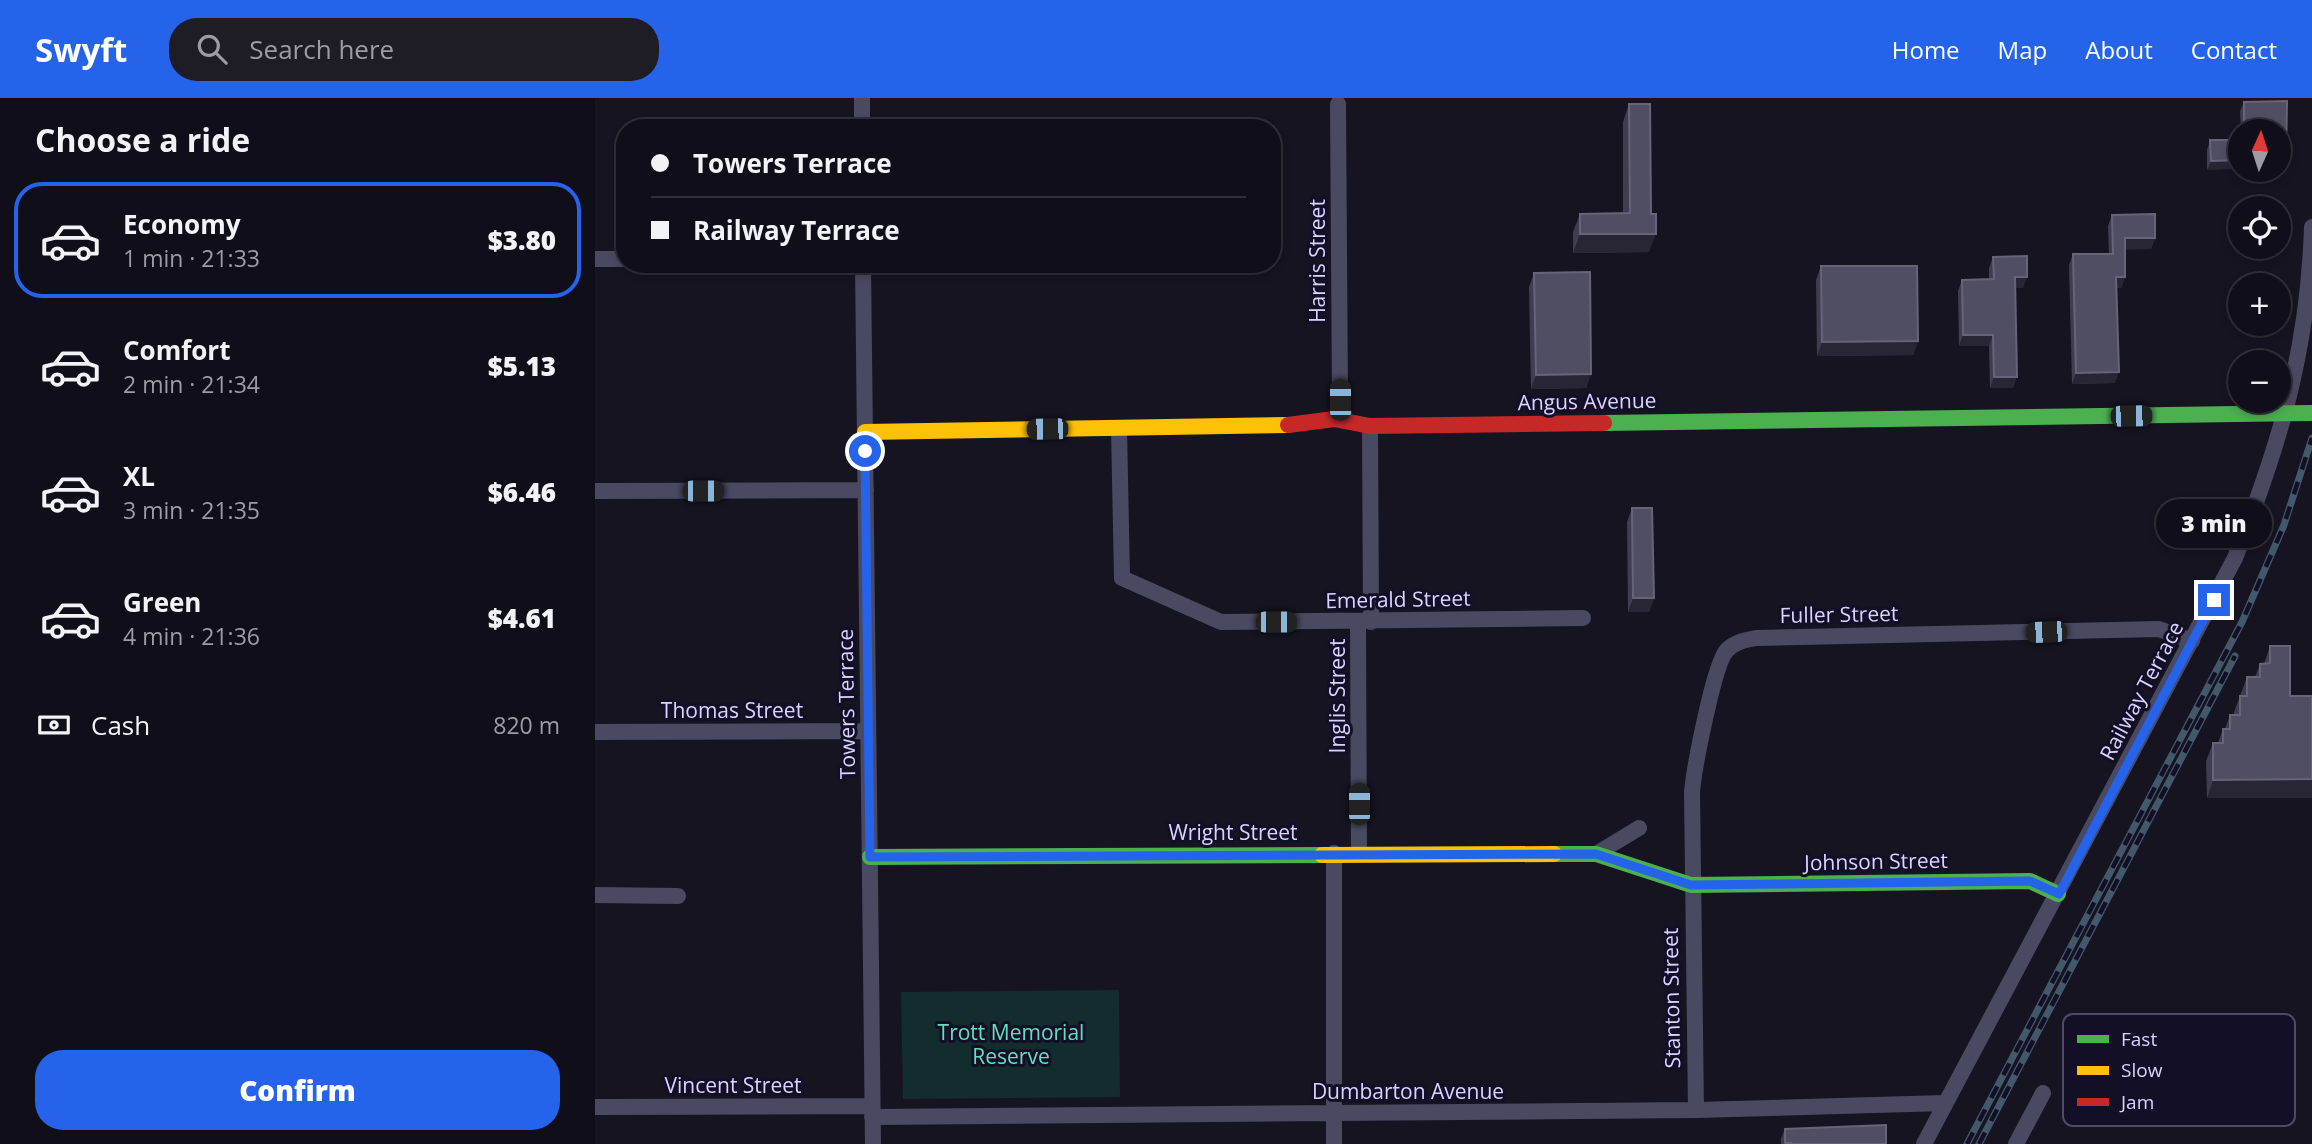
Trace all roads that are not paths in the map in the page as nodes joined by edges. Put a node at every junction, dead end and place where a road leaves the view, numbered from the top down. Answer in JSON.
{"nodes":[{"id":1,"x":862,"y":98,"type":"edge"},
{"id":2,"x":1339,"y":100,"type":"edge"},
{"id":3,"x":862,"y":119,"type":"edge"},
{"id":4,"x":2312,"y":227,"type":"edge"},
{"id":5,"x":616,"y":258,"type":"edge"},
{"id":6,"x":595,"y":259,"type":"edge"},
{"id":7,"x":863,"y":273,"type":"edge"},
{"id":8,"x":2312,"y":413,"type":"edge"},
{"id":9,"x":2287,"y":414,"type":"junction"},
{"id":10,"x":1345,"y":417,"type":"junction"},
{"id":11,"x":1370,"y":426,"type":"junction"},
{"id":12,"x":1119,"y":428,"type":"junction"},
{"id":13,"x":865,"y":432,"type":"junction"},
{"id":14,"x":866,"y":490,"type":"junction"},
{"id":15,"x":595,"y":491,"type":"edge"},
{"id":16,"x":1583,"y":618,"type":"dead end"},
{"id":17,"x":1365,"y":622,"type":"junction"},
{"id":18,"x":2192,"y":641,"type":"junction"},
{"id":19,"x":595,"y":732,"type":"edge"},
{"id":20,"x":868,"y":732,"type":"junction"},
{"id":21,"x":1639,"y":828,"type":"dead end"},
{"id":22,"x":1334,"y":853,"type":"junction"},
{"id":23,"x":1359,"y":853,"type":"junction"},
{"id":24,"x":1596,"y":854,"type":"junction"},
{"id":25,"x":870,"y":857,"type":"junction"},
{"id":26,"x":1691,"y":885,"type":"junction"},
{"id":27,"x":2059,"y":894,"type":"junction"},
{"id":28,"x":595,"y":895,"type":"edge"},
{"id":29,"x":678,"y":896,"type":"dead end"},
{"id":30,"x":2043,"y":1093,"type":"dead end"},
{"id":31,"x":1945,"y":1103,"type":"junction"},
{"id":32,"x":595,"y":1107,"type":"edge"},
{"id":33,"x":1696,"y":1110,"type":"junction"},
{"id":34,"x":872,"y":1112,"type":"junction"},
{"id":35,"x":1334,"y":1113,"type":"junction"},
{"id":36,"x":873,"y":1144,"type":"edge"},
{"id":37,"x":1334,"y":1144,"type":"edge"},
{"id":38,"x":1924,"y":1144,"type":"edge"},
{"id":39,"x":2016,"y":1144,"type":"edge"}],
"edges":[{"from":1,"to":3,"type":"street"},
{"from":2,"to":10,"type":"street","name":"Harris Street"},
{"from":4,"to":9,"type":"street","name":"Railway Terrace"},
{"from":5,"to":6,"type":"street"},
{"from":7,"to":13,"type":"street","name":"Towers Terrace"},
{"from":8,"to":9,"type":"street","name":"Angus Avenue"},
{"from":9,"to":11,"type":"street","name":"Angus Avenue"},
{"from":9,"to":18,"type":"street","name":"Railway Terrace"},
{"from":10,"to":11,"type":"street","name":"Angus Avenue"},
{"from":10,"to":12,"type":"street","name":"Angus Avenue"},
{"from":11,"to":17,"type":"street","name":"Inglis Street"},
{"from":12,"to":13,"type":"street","name":"Angus Avenue"},
{"from":12,"to":17,"type":"street","name":"Emerald Street"},
{"from":13,"to":14,"type":"street","name":"Towers Terrace"},
{"from":14,"to":15,"type":"street"},
{"from":14,"to":20,"type":"street","name":"Towers Terrace"},
{"from":16,"to":17,"type":"street","name":"Emerald Street"},
{"from":17,"to":23,"type":"street","name":"Inglis Street"},
{"from":18,"to":26,"type":"street","name":"Fuller Street"},
{"from":18,"to":27,"type":"street","name":"Railway Terrace"},
{"from":19,"to":20,"type":"street","name":"Thomas Street"},
{"from":20,"to":25,"type":"street","name":"Towers Terrace"},
{"from":21,"to":24,"type":"street"},
{"from":22,"to":23,"type":"street","name":"Wright Street"},
{"from":22,"to":25,"type":"street","name":"Wright Street"},
{"from":22,"to":35,"type":"street"},
{"from":23,"to":24,"type":"street","name":"Wright Street"},
{"from":24,"to":26,"type":"street","name":"Wright Street"},
{"from":25,"to":34,"type":"street","name":"Towers Terrace"},
{"from":26,"to":27,"type":"street","name":"Johnson Street"},
{"from":26,"to":33,"type":"street","name":"Stanton Street"},
{"from":27,"to":31,"type":"street","name":"Railway Terrace"},
{"from":28,"to":29,"type":"street"},
{"from":30,"to":39,"type":"street"},
{"from":31,"to":33,"type":"street","name":"Dumbarton Avenue"},
{"from":31,"to":38,"type":"street","name":"Railway Terrace"},
{"from":32,"to":34,"type":"street","name":"Vincent Street"},
{"from":33,"to":35,"type":"street","name":"Dumbarton Avenue"},
{"from":34,"to":35,"type":"street","name":"Dumbarton Avenue"},
{"from":34,"to":36,"type":"street","name":"Towers Terrace"},
{"from":35,"to":37,"type":"street"}]}
